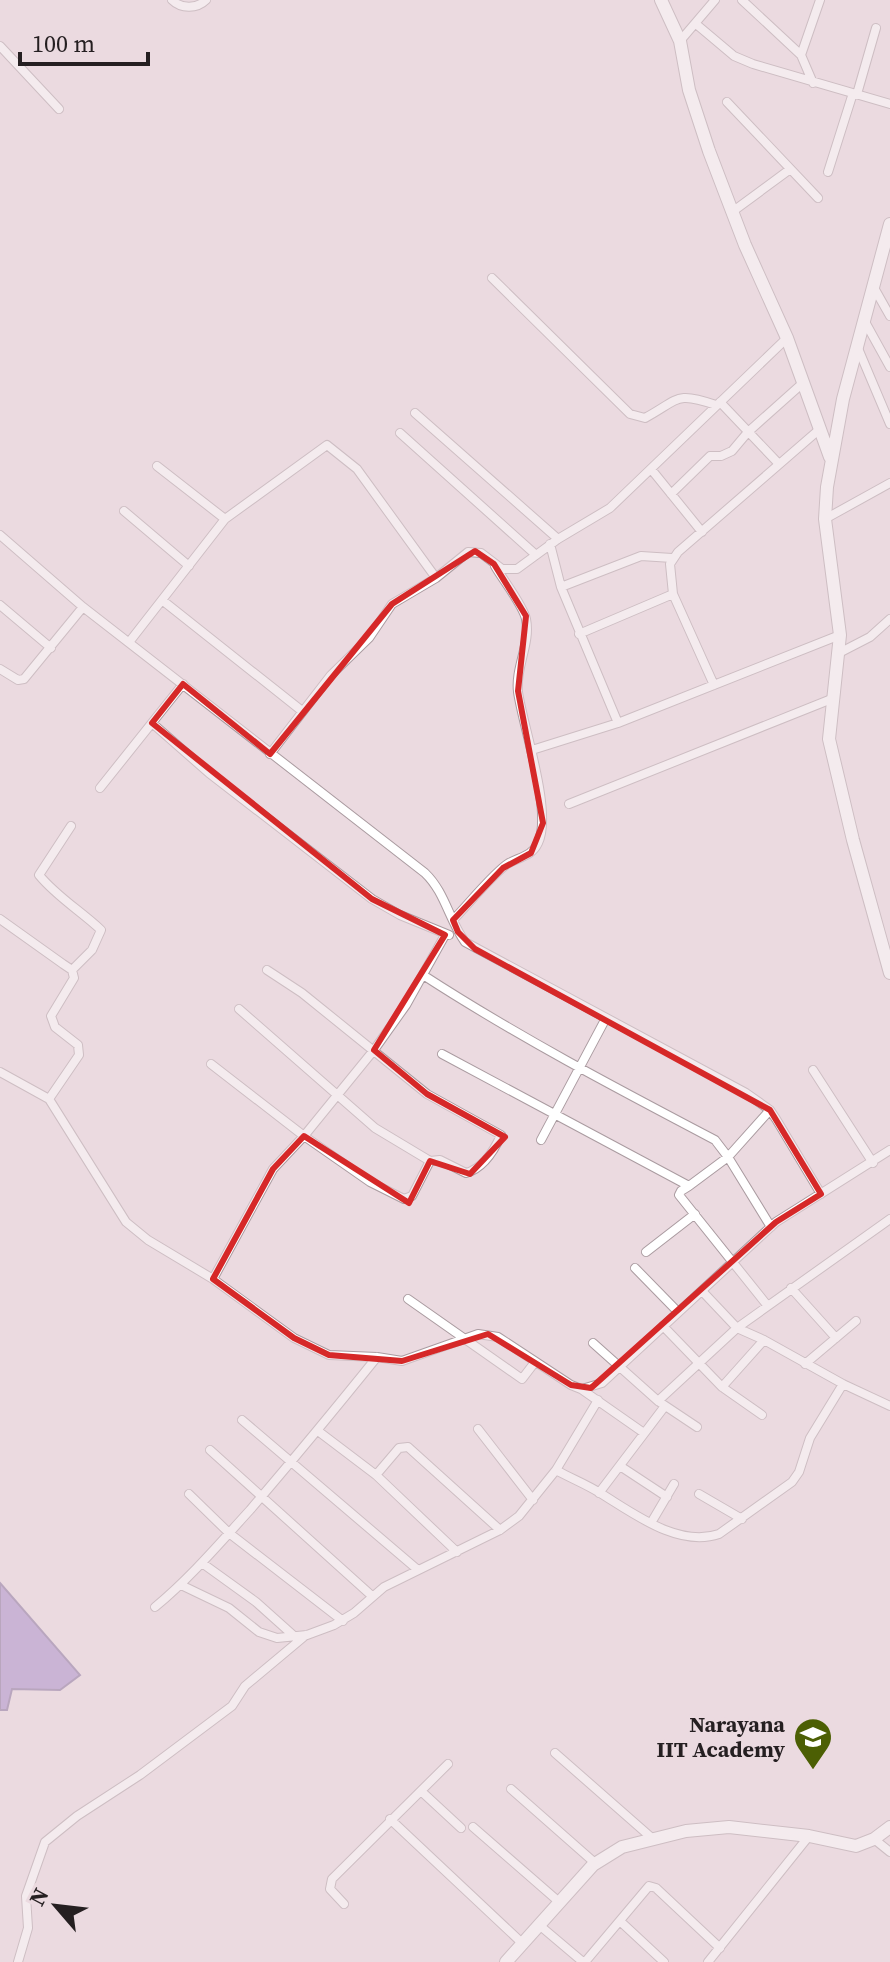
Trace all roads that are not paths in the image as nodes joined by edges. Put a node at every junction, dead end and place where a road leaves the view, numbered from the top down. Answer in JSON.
{"nodes":[{"id":1,"x":172,"y":0,"type":"edge"},
{"id":2,"x":206,"y":0,"type":"edge"},
{"id":3,"x":661,"y":0,"type":"edge"},
{"id":4,"x":715,"y":0,"type":"edge"},
{"id":5,"x":742,"y":0,"type":"edge"},
{"id":6,"x":820,"y":0,"type":"edge"},
{"id":7,"x":696,"y":24,"type":"junction"},
{"id":8,"x":876,"y":28,"type":"dead end"},
{"id":9,"x":680,"y":41,"type":"junction"},
{"id":10,"x":0,"y":46,"type":"edge"},
{"id":11,"x":801,"y":55,"type":"junction"},
{"id":12,"x":813,"y":83,"type":"junction"},
{"id":13,"x":855,"y":93,"type":"junction"},
{"id":14,"x":727,"y":102,"type":"dead end"},
{"id":15,"x":890,"y":104,"type":"edge"},
{"id":16,"x":59,"y":109,"type":"dead end"},
{"id":17,"x":789,"y":170,"type":"junction"},
{"id":18,"x":828,"y":172,"type":"dead end"},
{"id":19,"x":818,"y":198,"type":"dead end"},
{"id":20,"x":732,"y":212,"type":"junction"},
{"id":21,"x":890,"y":224,"type":"edge"},
{"id":22,"x":492,"y":278,"type":"dead end"},
{"id":23,"x":873,"y":286,"type":"junction"},
{"id":24,"x":890,"y":316,"type":"edge"},
{"id":25,"x":864,"y":320,"type":"junction"},
{"id":26,"x":787,"y":338,"type":"junction"},
{"id":27,"x":857,"y":346,"type":"junction"},
{"id":28,"x":890,"y":367,"type":"edge"},
{"id":29,"x":804,"y":382,"type":"junction"},
{"id":30,"x":718,"y":404,"type":"junction"},
{"id":31,"x":415,"y":413,"type":"dead end"},
{"id":32,"x":890,"y":424,"type":"edge"},
{"id":33,"x":821,"y":428,"type":"junction"},
{"id":34,"x":748,"y":432,"type":"junction"},
{"id":35,"x":400,"y":433,"type":"dead end"},
{"id":36,"x":832,"y":460,"type":"junction"},
{"id":37,"x":779,"y":464,"type":"junction"},
{"id":38,"x":157,"y":466,"type":"dead end"},
{"id":39,"x":651,"y":469,"type":"junction"},
{"id":40,"x":890,"y":483,"type":"edge"},
{"id":41,"x":671,"y":494,"type":"junction"},
{"id":42,"x":124,"y":511,"type":"dead end"},
{"id":43,"x":225,"y":519,"type":"junction"},
{"id":44,"x":825,"y":519,"type":"junction"},
{"id":45,"x":702,"y":532,"type":"junction"},
{"id":46,"x":0,"y":535,"type":"edge"},
{"id":47,"x":554,"y":542,"type":"junction"},
{"id":48,"x":536,"y":555,"type":"junction"},
{"id":49,"x":672,"y":558,"type":"junction"},
{"id":50,"x":494,"y":564,"type":"junction"},
{"id":51,"x":189,"y":566,"type":"junction"},
{"id":52,"x":436,"y":578,"type":"junction"},
{"id":53,"x":561,"y":587,"type":"junction"},
{"id":54,"x":673,"y":594,"type":"junction"},
{"id":55,"x":162,"y":600,"type":"junction"},
{"id":56,"x":0,"y":605,"type":"edge"},
{"id":57,"x":83,"y":607,"type":"junction"},
{"id":58,"x":890,"y":619,"type":"edge"},
{"id":59,"x":579,"y":634,"type":"junction"},
{"id":60,"x":840,"y":635,"type":"junction"},
{"id":61,"x":130,"y":641,"type":"junction"},
{"id":62,"x":51,"y":648,"type":"junction"},
{"id":63,"x":839,"y":653,"type":"junction"},
{"id":64,"x":0,"y":669,"type":"edge"},
{"id":65,"x":183,"y":684,"type":"junction"},
{"id":66,"x":714,"y":685,"type":"junction"},
{"id":67,"x":834,"y":698,"type":"junction"},
{"id":68,"x":302,"y":711,"type":"junction"},
{"id":69,"x":152,"y":723,"type":"junction"},
{"id":70,"x":618,"y":723,"type":"junction"},
{"id":71,"x":532,"y":750,"type":"junction"},
{"id":72,"x":270,"y":754,"type":"junction"},
{"id":73,"x":100,"y":788,"type":"dead end"},
{"id":74,"x":569,"y":804,"type":"dead end"},
{"id":75,"x":71,"y":826,"type":"dead end"},
{"id":76,"x":0,"y":919,"type":"edge"},
{"id":77,"x":453,"y":920,"type":"junction"},
{"id":78,"x":445,"y":935,"type":"junction"},
{"id":79,"x":462,"y":938,"type":"junction"},
{"id":80,"x":72,"y":970,"type":"junction"},
{"id":81,"x":267,"y":970,"type":"dead end"},
{"id":82,"x":890,"y":973,"type":"edge"},
{"id":83,"x":423,"y":975,"type":"junction"},
{"id":84,"x":239,"y":1009,"type":"dead end"},
{"id":85,"x":606,"y":1018,"type":"junction"},
{"id":86,"x":374,"y":1050,"type":"junction"},
{"id":87,"x":442,"y":1054,"type":"dead end"},
{"id":88,"x":211,"y":1064,"type":"dead end"},
{"id":89,"x":580,"y":1069,"type":"junction"},
{"id":90,"x":813,"y":1070,"type":"dead end"},
{"id":91,"x":0,"y":1072,"type":"edge"},
{"id":92,"x":338,"y":1095,"type":"junction"},
{"id":93,"x":49,"y":1099,"type":"junction"},
{"id":94,"x":770,"y":1110,"type":"junction"},
{"id":95,"x":554,"y":1114,"type":"junction"},
{"id":96,"x":304,"y":1136,"type":"junction"},
{"id":97,"x":541,"y":1140,"type":"dead end"},
{"id":98,"x":890,"y":1150,"type":"edge"},
{"id":99,"x":728,"y":1157,"type":"junction"},
{"id":100,"x":430,"y":1161,"type":"junction"},
{"id":101,"x":873,"y":1163,"type":"junction"},
{"id":102,"x":689,"y":1186,"type":"junction"},
{"id":103,"x":821,"y":1194,"type":"junction"},
{"id":104,"x":695,"y":1214,"type":"junction"},
{"id":105,"x":890,"y":1219,"type":"edge"},
{"id":106,"x":771,"y":1227,"type":"junction"},
{"id":107,"x":646,"y":1252,"type":"dead end"},
{"id":108,"x":733,"y":1264,"type":"junction"},
{"id":109,"x":635,"y":1268,"type":"dead end"},
{"id":110,"x":213,"y":1279,"type":"junction"},
{"id":111,"x":791,"y":1288,"type":"junction"},
{"id":112,"x":702,"y":1291,"type":"junction"},
{"id":113,"x":408,"y":1299,"type":"dead end"},
{"id":114,"x":767,"y":1305,"type":"junction"},
{"id":115,"x":678,"y":1312,"type":"junction"},
{"id":116,"x":856,"y":1321,"type":"dead end"},
{"id":117,"x":663,"y":1326,"type":"junction"},
{"id":118,"x":737,"y":1328,"type":"junction"},
{"id":119,"x":836,"y":1338,"type":"junction"},
{"id":120,"x":463,"y":1340,"type":"junction"},
{"id":121,"x":764,"y":1340,"type":"junction"},
{"id":122,"x":593,"y":1343,"type":"dead end"},
{"id":123,"x":377,"y":1357,"type":"junction"},
{"id":124,"x":698,"y":1361,"type":"junction"},
{"id":125,"x":535,"y":1362,"type":"junction"},
{"id":126,"x":805,"y":1364,"type":"junction"},
{"id":127,"x":618,"y":1367,"type":"junction"},
{"id":128,"x":843,"y":1384,"type":"junction"},
{"id":129,"x":722,"y":1387,"type":"junction"},
{"id":130,"x":581,"y":1389,"type":"junction"},
{"id":131,"x":598,"y":1400,"type":"junction"},
{"id":132,"x":661,"y":1403,"type":"junction"},
{"id":133,"x":890,"y":1406,"type":"edge"},
{"id":134,"x":762,"y":1415,"type":"dead end"},
{"id":135,"x":242,"y":1420,"type":"dead end"},
{"id":136,"x":697,"y":1427,"type":"dead end"},
{"id":137,"x":478,"y":1429,"type":"dead end"},
{"id":138,"x":318,"y":1431,"type":"junction"},
{"id":139,"x":644,"y":1433,"type":"junction"},
{"id":140,"x":210,"y":1450,"type":"dead end"},
{"id":141,"x":291,"y":1461,"type":"junction"},
{"id":142,"x":620,"y":1466,"type":"junction"},
{"id":143,"x":556,"y":1470,"type":"junction"},
{"id":144,"x":376,"y":1475,"type":"junction"},
{"id":145,"x":674,"y":1484,"type":"dead end"},
{"id":146,"x":599,"y":1493,"type":"junction"},
{"id":147,"x":189,"y":1494,"type":"dead end"},
{"id":148,"x":699,"y":1494,"type":"dead end"},
{"id":149,"x":261,"y":1497,"type":"junction"},
{"id":150,"x":667,"y":1497,"type":"junction"},
{"id":151,"x":533,"y":1500,"type":"junction"},
{"id":152,"x":742,"y":1519,"type":"junction"},
{"id":153,"x":651,"y":1523,"type":"junction"},
{"id":154,"x":500,"y":1530,"type":"junction"},
{"id":155,"x":229,"y":1533,"type":"junction"},
{"id":156,"x":457,"y":1552,"type":"junction"},
{"id":157,"x":202,"y":1563,"type":"junction"},
{"id":158,"x":418,"y":1570,"type":"junction"},
{"id":159,"x":181,"y":1585,"type":"junction"},
{"id":160,"x":372,"y":1596,"type":"junction"},
{"id":161,"x":155,"y":1607,"type":"dead end"},
{"id":162,"x":343,"y":1621,"type":"junction"},
{"id":163,"x":307,"y":1635,"type":"junction"},
{"id":164,"x":294,"y":1636,"type":"junction"},
{"id":165,"x":555,"y":1753,"type":"dead end"},
{"id":166,"x":448,"y":1764,"type":"dead end"},
{"id":167,"x":511,"y":1789,"type":"dead end"},
{"id":168,"x":421,"y":1791,"type":"junction"},
{"id":169,"x":390,"y":1819,"type":"junction"},
{"id":170,"x":473,"y":1827,"type":"dead end"},
{"id":171,"x":890,"y":1827,"type":"edge"},
{"id":172,"x":461,"y":1828,"type":"dead end"},
{"id":173,"x":809,"y":1836,"type":"junction"},
{"id":174,"x":653,"y":1839,"type":"junction"},
{"id":175,"x":874,"y":1839,"type":"junction"},
{"id":176,"x":890,"y":1852,"type":"edge"},
{"id":177,"x":595,"y":1863,"type":"junction"},
{"id":178,"x":558,"y":1901,"type":"junction"},
{"id":179,"x":344,"y":1904,"type":"dead end"},
{"id":180,"x":621,"y":1922,"type":"junction"},
{"id":181,"x":538,"y":1924,"type":"junction"},
{"id":182,"x":522,"y":1943,"type":"junction"},
{"id":183,"x":720,"y":1948,"type":"junction"},
{"id":184,"x":18,"y":1962,"type":"edge"},
{"id":185,"x":506,"y":1962,"type":"edge"},
{"id":186,"x":584,"y":1962,"type":"edge"},
{"id":187,"x":664,"y":1962,"type":"edge"},
{"id":188,"x":708,"y":1962,"type":"edge"}],
"edges":[{"from":1,"to":2,"type":"street"},
{"from":3,"to":9,"type":"street"},
{"from":4,"to":7,"type":"street"},
{"from":5,"to":11,"type":"street"},
{"from":6,"to":11,"type":"street"},
{"from":7,"to":9,"type":"street"},
{"from":7,"to":12,"type":"street"},
{"from":8,"to":13,"type":"street"},
{"from":9,"to":20,"type":"street"},
{"from":10,"to":16,"type":"street"},
{"from":11,"to":12,"type":"street"},
{"from":12,"to":13,"type":"street"},
{"from":13,"to":15,"type":"street"},
{"from":13,"to":18,"type":"street"},
{"from":14,"to":17,"type":"street"},
{"from":17,"to":19,"type":"street"},
{"from":17,"to":20,"type":"street"},
{"from":20,"to":26,"type":"street"},
{"from":21,"to":23,"type":"street"},
{"from":22,"to":30,"type":"street"},
{"from":23,"to":24,"type":"street"},
{"from":23,"to":25,"type":"street"},
{"from":25,"to":27,"type":"street"},
{"from":25,"to":28,"type":"street"},
{"from":26,"to":29,"type":"street"},
{"from":26,"to":30,"type":"street"},
{"from":27,"to":32,"type":"street"},
{"from":27,"to":36,"type":"street"},
{"from":29,"to":33,"type":"street"},
{"from":29,"to":34,"type":"street"},
{"from":30,"to":34,"type":"street"},
{"from":30,"to":39,"type":"street"},
{"from":31,"to":47,"type":"street"},
{"from":33,"to":36,"type":"street"},
{"from":33,"to":37,"type":"street"},
{"from":34,"to":37,"type":"street"},
{"from":34,"to":41,"type":"street"},
{"from":35,"to":48,"type":"street"},
{"from":36,"to":44,"type":"street"},
{"from":37,"to":45,"type":"street"},
{"from":38,"to":43,"type":"street"},
{"from":39,"to":41,"type":"street"},
{"from":39,"to":47,"type":"street"},
{"from":40,"to":44,"type":"street"},
{"from":41,"to":45,"type":"street"},
{"from":42,"to":51,"type":"street"},
{"from":43,"to":51,"type":"street"},
{"from":43,"to":52,"type":"street"},
{"from":44,"to":60,"type":"street"},
{"from":45,"to":49,"type":"street"},
{"from":46,"to":57,"type":"street"},
{"from":47,"to":48,"type":"street"},
{"from":47,"to":53,"type":"street"},
{"from":48,"to":50,"type":"street"},
{"from":49,"to":53,"type":"street"},
{"from":49,"to":54,"type":"street"},
{"from":50,"to":52,"type":"street"},
{"from":50,"to":71,"type":"street"},
{"from":51,"to":55,"type":"street"},
{"from":52,"to":68,"type":"street"},
{"from":53,"to":59,"type":"street"},
{"from":54,"to":59,"type":"street"},
{"from":54,"to":66,"type":"street"},
{"from":55,"to":61,"type":"street"},
{"from":55,"to":68,"type":"street"},
{"from":56,"to":62,"type":"street"},
{"from":57,"to":61,"type":"street"},
{"from":57,"to":62,"type":"street"},
{"from":58,"to":63,"type":"street"},
{"from":59,"to":70,"type":"street"},
{"from":60,"to":63,"type":"street"},
{"from":60,"to":66,"type":"street"},
{"from":61,"to":65,"type":"street"},
{"from":62,"to":64,"type":"street"},
{"from":63,"to":67,"type":"street"},
{"from":65,"to":69,"type":"street"},
{"from":65,"to":72,"type":"street"},
{"from":66,"to":70,"type":"street"},
{"from":67,"to":74,"type":"street"},
{"from":67,"to":82,"type":"street"},
{"from":68,"to":72,"type":"street"},
{"from":69,"to":73,"type":"street"},
{"from":69,"to":78,"type":"street"},
{"from":70,"to":71,"type":"street"},
{"from":71,"to":77,"type":"street"},
{"from":72,"to":77,"type":"street"},
{"from":75,"to":80,"type":"street"},
{"from":76,"to":80,"type":"street"},
{"from":77,"to":79,"type":"street"},
{"from":78,"to":79,"type":"street"},
{"from":78,"to":83,"type":"street"},
{"from":79,"to":85,"type":"street"},
{"from":80,"to":93,"type":"street"},
{"from":81,"to":86,"type":"street"},
{"from":83,"to":86,"type":"street"},
{"from":83,"to":89,"type":"street"},
{"from":84,"to":92,"type":"street"},
{"from":85,"to":89,"type":"street"},
{"from":85,"to":94,"type":"street"},
{"from":86,"to":92,"type":"street"},
{"from":86,"to":100,"type":"street"},
{"from":87,"to":95,"type":"street"},
{"from":88,"to":96,"type":"street"},
{"from":89,"to":95,"type":"street"},
{"from":89,"to":99,"type":"street"},
{"from":90,"to":101,"type":"street"},
{"from":91,"to":93,"type":"street"},
{"from":92,"to":96,"type":"street"},
{"from":92,"to":100,"type":"street"},
{"from":93,"to":110,"type":"street"},
{"from":94,"to":99,"type":"street"},
{"from":94,"to":103,"type":"street"},
{"from":95,"to":97,"type":"street"},
{"from":95,"to":102,"type":"street"},
{"from":96,"to":100,"type":"street"},
{"from":96,"to":110,"type":"street"},
{"from":98,"to":101,"type":"street"},
{"from":99,"to":102,"type":"street"},
{"from":99,"to":106,"type":"street"},
{"from":101,"to":103,"type":"street"},
{"from":102,"to":104,"type":"street"},
{"from":103,"to":106,"type":"street"},
{"from":104,"to":107,"type":"street"},
{"from":104,"to":108,"type":"street"},
{"from":105,"to":111,"type":"street"},
{"from":106,"to":108,"type":"street"},
{"from":108,"to":112,"type":"street"},
{"from":108,"to":114,"type":"street"},
{"from":109,"to":115,"type":"street"},
{"from":110,"to":123,"type":"street"},
{"from":111,"to":114,"type":"street"},
{"from":111,"to":119,"type":"street"},
{"from":112,"to":115,"type":"street"},
{"from":112,"to":118,"type":"street"},
{"from":113,"to":120,"type":"street"},
{"from":114,"to":118,"type":"street"},
{"from":115,"to":117,"type":"street"},
{"from":116,"to":119,"type":"street"},
{"from":117,"to":124,"type":"street"},
{"from":117,"to":127,"type":"street"},
{"from":118,"to":121,"type":"street"},
{"from":118,"to":124,"type":"street"},
{"from":119,"to":126,"type":"street"},
{"from":120,"to":123,"type":"street"},
{"from":120,"to":125,"type":"street"},
{"from":120,"to":125,"type":"street"},
{"from":121,"to":126,"type":"street"},
{"from":121,"to":129,"type":"street"},
{"from":122,"to":127,"type":"street"},
{"from":123,"to":138,"type":"street"},
{"from":124,"to":129,"type":"street"},
{"from":124,"to":132,"type":"street"},
{"from":125,"to":130,"type":"street"},
{"from":126,"to":128,"type":"street"},
{"from":127,"to":130,"type":"street"},
{"from":127,"to":132,"type":"street"},
{"from":128,"to":133,"type":"street"},
{"from":128,"to":152,"type":"street"},
{"from":129,"to":134,"type":"street"},
{"from":130,"to":131,"type":"street"},
{"from":131,"to":139,"type":"street"},
{"from":131,"to":143,"type":"street"},
{"from":132,"to":136,"type":"street"},
{"from":132,"to":139,"type":"street"},
{"from":135,"to":141,"type":"street"},
{"from":137,"to":151,"type":"street"},
{"from":138,"to":141,"type":"street"},
{"from":138,"to":144,"type":"street"},
{"from":139,"to":142,"type":"street"},
{"from":140,"to":149,"type":"street"},
{"from":141,"to":149,"type":"street"},
{"from":141,"to":158,"type":"street"},
{"from":142,"to":146,"type":"street"},
{"from":142,"to":150,"type":"street"},
{"from":143,"to":146,"type":"street"},
{"from":143,"to":151,"type":"street"},
{"from":144,"to":154,"type":"street"},
{"from":144,"to":156,"type":"street"},
{"from":145,"to":150,"type":"street"},
{"from":146,"to":153,"type":"street"},
{"from":147,"to":155,"type":"street"},
{"from":148,"to":152,"type":"street"},
{"from":149,"to":155,"type":"street"},
{"from":149,"to":160,"type":"street"},
{"from":150,"to":153,"type":"street"},
{"from":151,"to":154,"type":"street"},
{"from":152,"to":153,"type":"street"},
{"from":154,"to":156,"type":"street"},
{"from":155,"to":157,"type":"street"},
{"from":155,"to":162,"type":"street"},
{"from":156,"to":158,"type":"street"},
{"from":157,"to":159,"type":"street"},
{"from":157,"to":164,"type":"street"},
{"from":158,"to":160,"type":"street"},
{"from":159,"to":161,"type":"street"},
{"from":159,"to":164,"type":"street"},
{"from":160,"to":162,"type":"street"},
{"from":162,"to":163,"type":"street"},
{"from":163,"to":164,"type":"street"},
{"from":163,"to":184,"type":"street"},
{"from":165,"to":174,"type":"street"},
{"from":166,"to":168,"type":"street"},
{"from":167,"to":177,"type":"street"},
{"from":168,"to":169,"type":"street"},
{"from":168,"to":172,"type":"street"},
{"from":169,"to":179,"type":"street"},
{"from":169,"to":182,"type":"street"},
{"from":170,"to":178,"type":"street"},
{"from":171,"to":175,"type":"street"},
{"from":173,"to":174,"type":"street"},
{"from":173,"to":175,"type":"street"},
{"from":173,"to":183,"type":"street"},
{"from":174,"to":177,"type":"street"},
{"from":175,"to":176,"type":"street"},
{"from":177,"to":178,"type":"street"},
{"from":178,"to":181,"type":"street"},
{"from":180,"to":183,"type":"street"},
{"from":180,"to":186,"type":"street"},
{"from":180,"to":187,"type":"street"},
{"from":181,"to":182,"type":"street"},
{"from":181,"to":186,"type":"street"},
{"from":182,"to":185,"type":"street"},
{"from":183,"to":188,"type":"street"}]}
